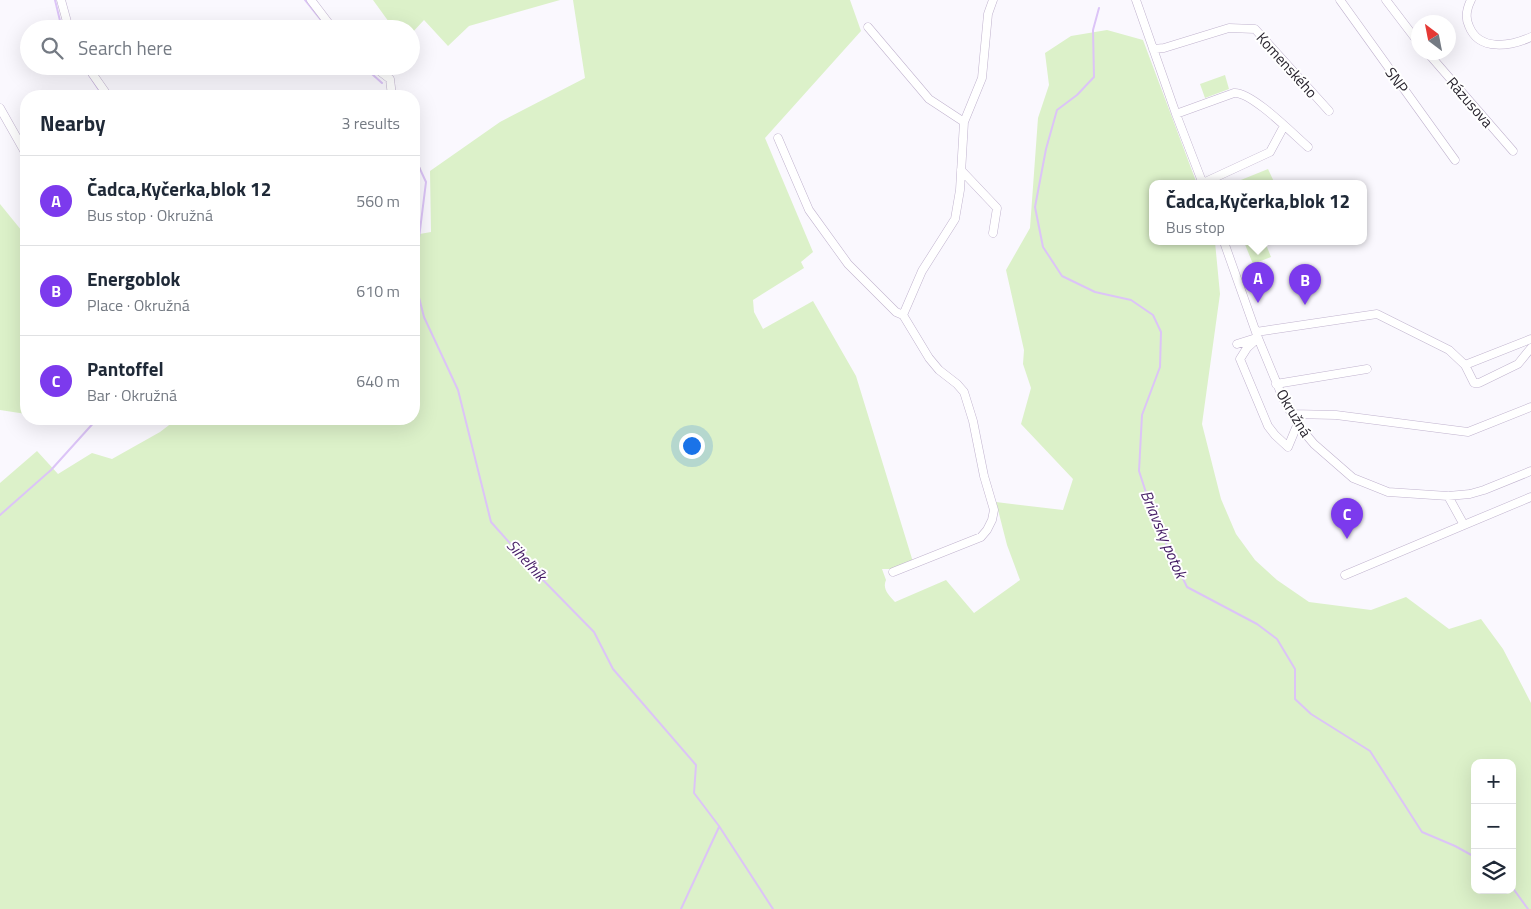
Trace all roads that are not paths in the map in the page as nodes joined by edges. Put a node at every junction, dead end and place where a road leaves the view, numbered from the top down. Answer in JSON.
{"nodes":[{"id":1,"x":61,"y":0,"type":"edge"},
{"id":2,"x":311,"y":0,"type":"edge"},
{"id":3,"x":993,"y":0,"type":"edge"},
{"id":4,"x":1136,"y":0,"type":"edge"},
{"id":5,"x":1340,"y":0,"type":"edge"},
{"id":6,"x":1386,"y":0,"type":"edge"},
{"id":7,"x":1471,"y":0,"type":"edge"},
{"id":8,"x":67,"y":20,"type":"edge"},
{"id":9,"x":326,"y":20,"type":"edge"},
{"id":10,"x":868,"y":27,"type":"dead end"},
{"id":11,"x":1411,"y":33,"type":"edge"},
{"id":12,"x":1531,"y":37,"type":"edge"},
{"id":13,"x":1153,"y":49,"type":"junction"},
{"id":14,"x":1434,"y":60,"type":"edge"},
{"id":15,"x":94,"y":75,"type":"edge"},
{"id":16,"x":386,"y":75,"type":"edge"},
{"id":17,"x":104,"y":90,"type":"edge"},
{"id":18,"x":391,"y":90,"type":"edge"},
{"id":19,"x":0,"y":108,"type":"edge"},
{"id":20,"x":1329,"y":111,"type":"dead end"},
{"id":21,"x":1176,"y":114,"type":"junction"},
{"id":22,"x":964,"y":122,"type":"junction"},
{"id":23,"x":1284,"y":126,"type":"junction"},
{"id":24,"x":778,"y":138,"type":"dead end"},
{"id":25,"x":20,"y":143,"type":"edge"},
{"id":26,"x":1308,"y":147,"type":"dead end"},
{"id":27,"x":1513,"y":151,"type":"dead end"},
{"id":28,"x":1455,"y":160,"type":"dead end"},
{"id":29,"x":961,"y":170,"type":"junction"},
{"id":30,"x":1201,"y":180,"type":"edge"},
{"id":31,"x":1212,"y":180,"type":"edge"},
{"id":32,"x":993,"y":233,"type":"dead end"},
{"id":33,"x":1225,"y":245,"type":"edge"},
{"id":34,"x":903,"y":315,"type":"junction"},
{"id":35,"x":1257,"y":335,"type":"junction"},
{"id":36,"x":1531,"y":339,"type":"edge"},
{"id":37,"x":1238,"y":344,"type":"dead end"},
{"id":38,"x":1531,"y":348,"type":"edge"},
{"id":39,"x":1464,"y":365,"type":"junction"},
{"id":40,"x":1367,"y":369,"type":"dead end"},
{"id":41,"x":1276,"y":384,"type":"junction"},
{"id":42,"x":1531,"y":407,"type":"edge"},
{"id":43,"x":1292,"y":414,"type":"junction"},
{"id":44,"x":1298,"y":424,"type":"junction"},
{"id":45,"x":1531,"y":471,"type":"edge"},
{"id":46,"x":1448,"y":496,"type":"junction"},
{"id":47,"x":1531,"y":497,"type":"edge"},
{"id":48,"x":1464,"y":526,"type":"junction"},
{"id":49,"x":893,"y":572,"type":"dead end"},
{"id":50,"x":1345,"y":575,"type":"dead end"}],
"edges":[{"from":1,"to":8,"type":"street"},
{"from":2,"to":9,"type":"street"},
{"from":3,"to":22,"type":"street"},
{"from":4,"to":13,"type":"street"},
{"from":5,"to":28,"type":"street","name":"SNP"},
{"from":6,"to":11,"type":"street"},
{"from":7,"to":12,"type":"street"},
{"from":10,"to":22,"type":"street"},
{"from":13,"to":20,"type":"street","name":"Komenského"},
{"from":13,"to":21,"type":"street"},
{"from":14,"to":27,"type":"street","name":"Rázusova"},
{"from":15,"to":17,"type":"street"},
{"from":16,"to":18,"type":"street"},
{"from":19,"to":25,"type":"street"},
{"from":21,"to":23,"type":"street"},
{"from":21,"to":30,"type":"street"},
{"from":22,"to":29,"type":"street"},
{"from":23,"to":26,"type":"street"},
{"from":23,"to":31,"type":"street"},
{"from":24,"to":34,"type":"street"},
{"from":29,"to":32,"type":"street"},
{"from":29,"to":34,"type":"street"},
{"from":33,"to":35,"type":"street","name":"Okružná"},
{"from":34,"to":49,"type":"street"},
{"from":35,"to":37,"type":"street"},
{"from":35,"to":39,"type":"street"},
{"from":35,"to":41,"type":"street","name":"Okružná"},
{"from":35,"to":44,"type":"street"},
{"from":36,"to":39,"type":"street"},
{"from":38,"to":39,"type":"street"},
{"from":40,"to":41,"type":"street"},
{"from":41,"to":43,"type":"street","name":"Okružná"},
{"from":42,"to":43,"type":"street"},
{"from":43,"to":44,"type":"street","name":"Okružná"},
{"from":44,"to":46,"type":"street","name":"Okružná"},
{"from":45,"to":46,"type":"street","name":"Okružná"},
{"from":46,"to":48,"type":"street"},
{"from":47,"to":48,"type":"street"},
{"from":48,"to":50,"type":"street"}]}
